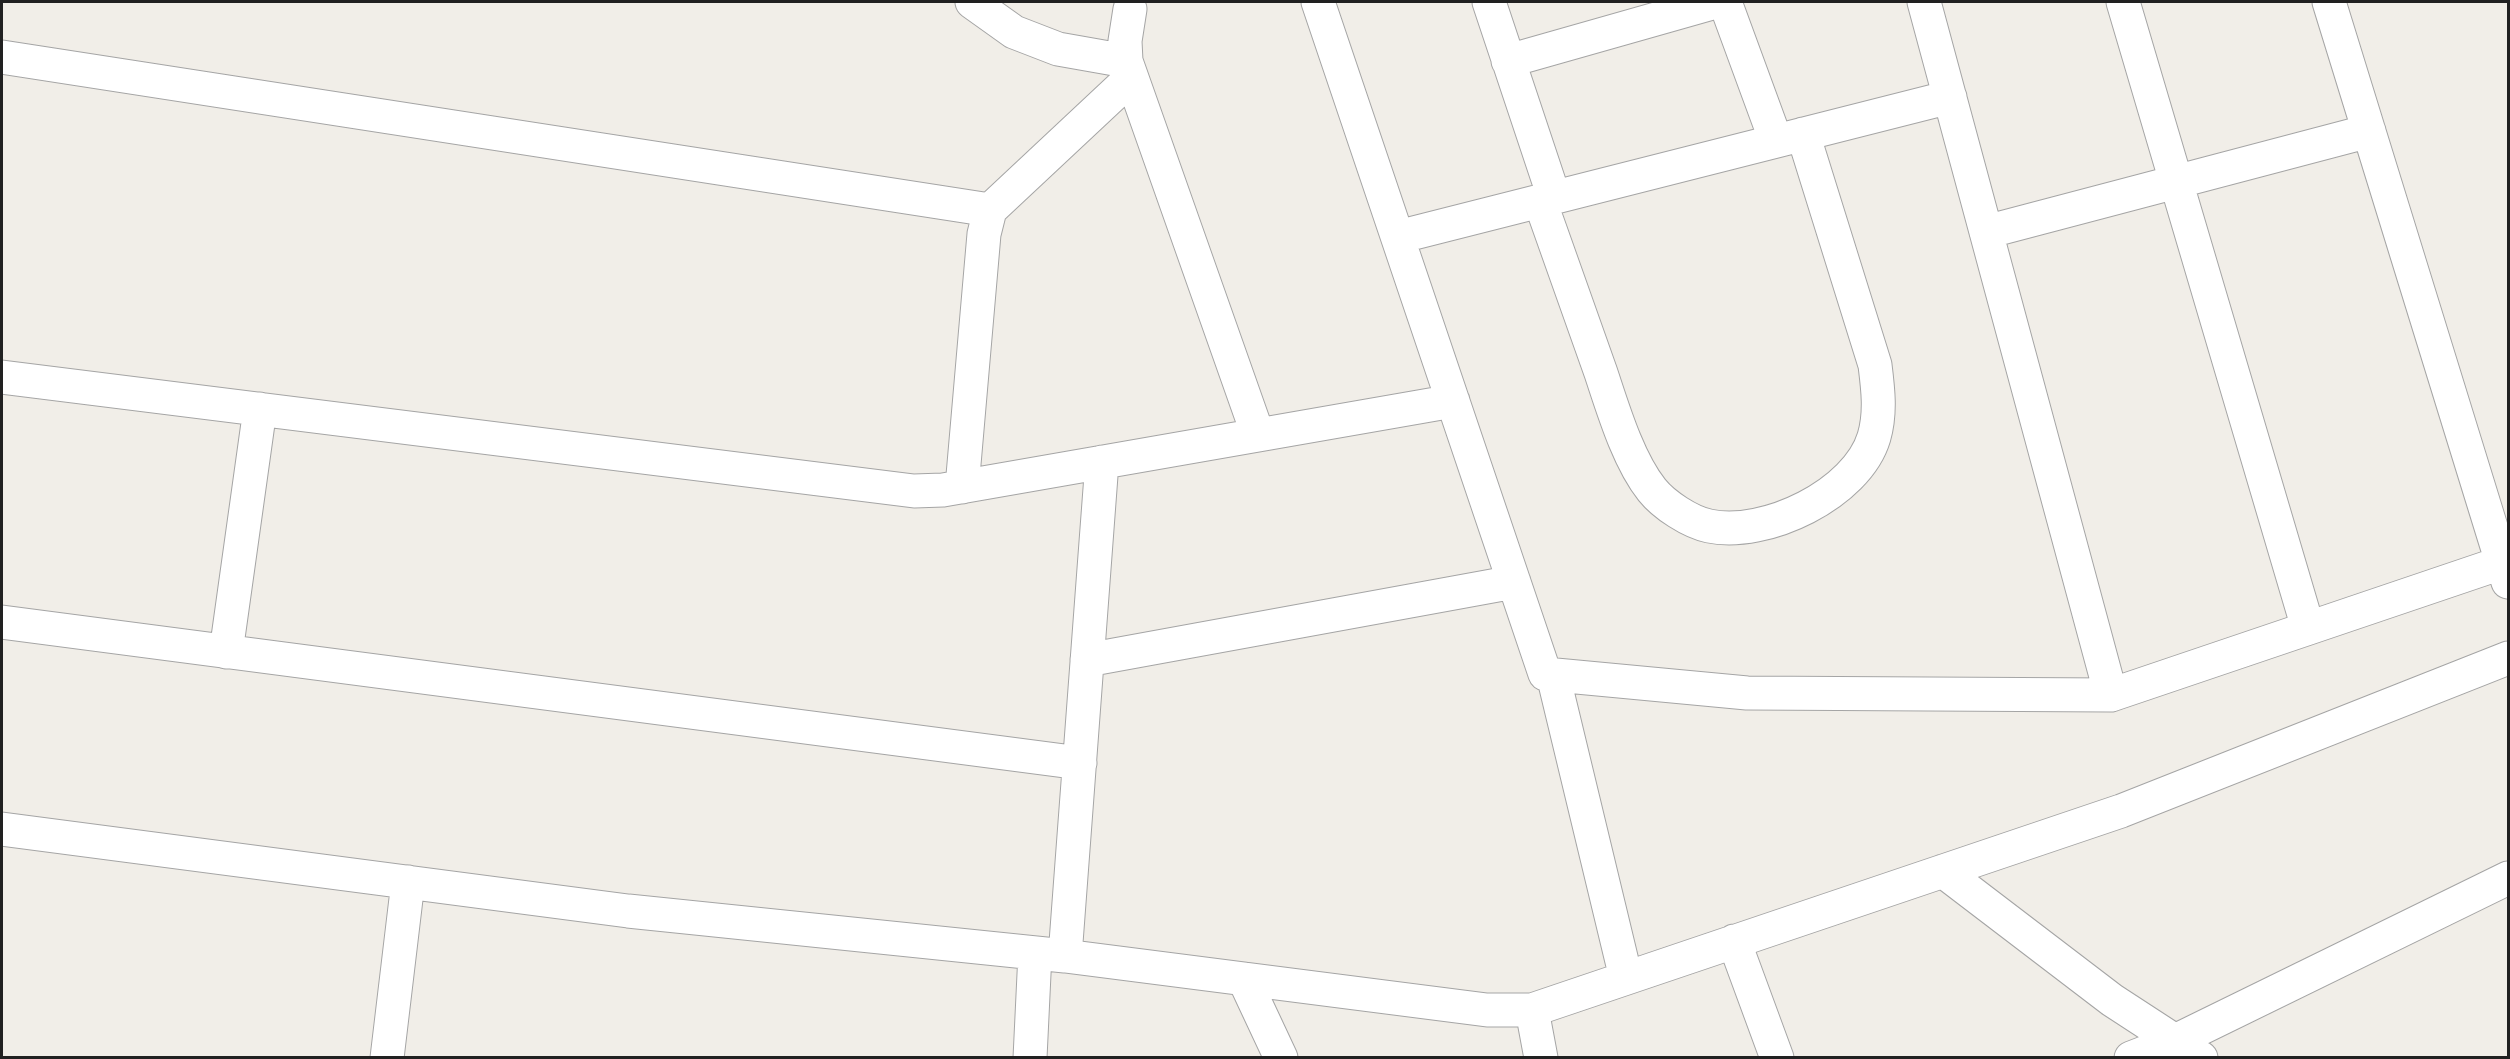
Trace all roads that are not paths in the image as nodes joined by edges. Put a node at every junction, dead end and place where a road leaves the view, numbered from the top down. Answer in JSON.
{"nodes":[{"id":1,"x":972,"y":2,"type":"edge"},
{"id":2,"x":1318,"y":2,"type":"edge"},
{"id":3,"x":1489,"y":2,"type":"edge"},
{"id":4,"x":1716,"y":2,"type":"edge"},
{"id":5,"x":1725,"y":2,"type":"edge"},
{"id":6,"x":1924,"y":2,"type":"edge"},
{"id":7,"x":2123,"y":2,"type":"edge"},
{"id":8,"x":2329,"y":2,"type":"edge"},
{"id":9,"x":1138,"y":4,"type":"edge"},
{"id":10,"x":2,"y":57,"type":"edge"},
{"id":11,"x":1508,"y":61,"type":"junction"},
{"id":12,"x":1128,"y":70,"type":"junction"},
{"id":13,"x":1950,"y":97,"type":"junction"},
{"id":14,"x":2369,"y":131,"type":"junction"},
{"id":15,"x":1790,"y":137,"type":"junction"},
{"id":16,"x":2175,"y":182,"type":"junction"},
{"id":17,"x":1547,"y":199,"type":"junction"},
{"id":18,"x":990,"y":210,"type":"junction"},
{"id":19,"x":1986,"y":232,"type":"junction"},
{"id":20,"x":1398,"y":237,"type":"junction"},
{"id":21,"x":2,"y":376,"type":"edge"},
{"id":22,"x":1453,"y":400,"type":"junction"},
{"id":23,"x":260,"y":409,"type":"junction"},
{"id":24,"x":1258,"y":435,"type":"junction"},
{"id":25,"x":1102,"y":462,"type":"junction"},
{"id":26,"x":962,"y":487,"type":"junction"},
{"id":27,"x":2505,"y":572,"type":"edge"},
{"id":28,"x":1514,"y":582,"type":"junction"},
{"id":29,"x":2,"y":622,"type":"edge"},
{"id":30,"x":2308,"y":628,"type":"junction"},
{"id":31,"x":226,"y":652,"type":"junction"},
{"id":32,"x":2508,"y":658,"type":"edge"},
{"id":33,"x":1087,"y":660,"type":"junction"},
{"id":34,"x":1553,"y":675,"type":"junction"},
{"id":35,"x":2111,"y":695,"type":"junction"},
{"id":36,"x":1080,"y":763,"type":"junction"},
{"id":37,"x":2,"y":829,"type":"edge"},
{"id":38,"x":1943,"y":871,"type":"junction"},
{"id":39,"x":2508,"y":878,"type":"edge"},
{"id":40,"x":408,"y":882,"type":"junction"},
{"id":41,"x":1734,"y":941,"type":"junction"},
{"id":42,"x":1050,"y":954,"type":"junction"},
{"id":43,"x":1626,"y":978,"type":"junction"},
{"id":44,"x":1244,"y":979,"type":"junction"},
{"id":45,"x":1532,"y":1010,"type":"junction"},
{"id":46,"x":2188,"y":1049,"type":"edge"},
{"id":47,"x":387,"y":1058,"type":"edge"},
{"id":48,"x":1030,"y":1058,"type":"edge"},
{"id":49,"x":1281,"y":1058,"type":"edge"},
{"id":50,"x":1541,"y":1058,"type":"edge"},
{"id":51,"x":1777,"y":1058,"type":"edge"},
{"id":52,"x":2131,"y":1058,"type":"edge"}],
"edges":[{"from":1,"to":12,"type":"street"},
{"from":2,"to":20,"type":"street"},
{"from":3,"to":11,"type":"street"},
{"from":4,"to":11,"type":"street"},
{"from":5,"to":15,"type":"street"},
{"from":6,"to":13,"type":"street"},
{"from":7,"to":16,"type":"street"},
{"from":8,"to":14,"type":"street"},
{"from":9,"to":12,"type":"street"},
{"from":10,"to":18,"type":"street"},
{"from":11,"to":17,"type":"street"},
{"from":12,"to":18,"type":"street"},
{"from":12,"to":24,"type":"street"},
{"from":13,"to":15,"type":"street"},
{"from":13,"to":19,"type":"street"},
{"from":14,"to":16,"type":"street"},
{"from":14,"to":27,"type":"street"},
{"from":15,"to":17,"type":"street"},
{"from":15,"to":17,"type":"street"},
{"from":16,"to":19,"type":"street"},
{"from":16,"to":30,"type":"street"},
{"from":17,"to":20,"type":"street"},
{"from":18,"to":26,"type":"street"},
{"from":19,"to":35,"type":"street"},
{"from":20,"to":22,"type":"street"},
{"from":21,"to":23,"type":"street"},
{"from":22,"to":24,"type":"street"},
{"from":22,"to":28,"type":"street"},
{"from":23,"to":26,"type":"street"},
{"from":23,"to":31,"type":"street"},
{"from":24,"to":25,"type":"street"},
{"from":25,"to":26,"type":"street"},
{"from":25,"to":33,"type":"street"},
{"from":27,"to":30,"type":"street"},
{"from":28,"to":33,"type":"street"},
{"from":28,"to":34,"type":"street"},
{"from":29,"to":31,"type":"street"},
{"from":30,"to":35,"type":"street"},
{"from":31,"to":36,"type":"street"},
{"from":32,"to":38,"type":"street"},
{"from":33,"to":36,"type":"street"},
{"from":34,"to":35,"type":"street"},
{"from":34,"to":43,"type":"street"},
{"from":36,"to":42,"type":"street"},
{"from":37,"to":40,"type":"street"},
{"from":38,"to":41,"type":"street"},
{"from":38,"to":46,"type":"street"},
{"from":39,"to":46,"type":"street"},
{"from":40,"to":42,"type":"street"},
{"from":40,"to":47,"type":"street"},
{"from":41,"to":43,"type":"street"},
{"from":41,"to":51,"type":"street"},
{"from":42,"to":44,"type":"street"},
{"from":42,"to":48,"type":"street"},
{"from":43,"to":45,"type":"street"},
{"from":44,"to":45,"type":"street"},
{"from":44,"to":49,"type":"street"},
{"from":45,"to":50,"type":"street"},
{"from":46,"to":52,"type":"street"}]}
